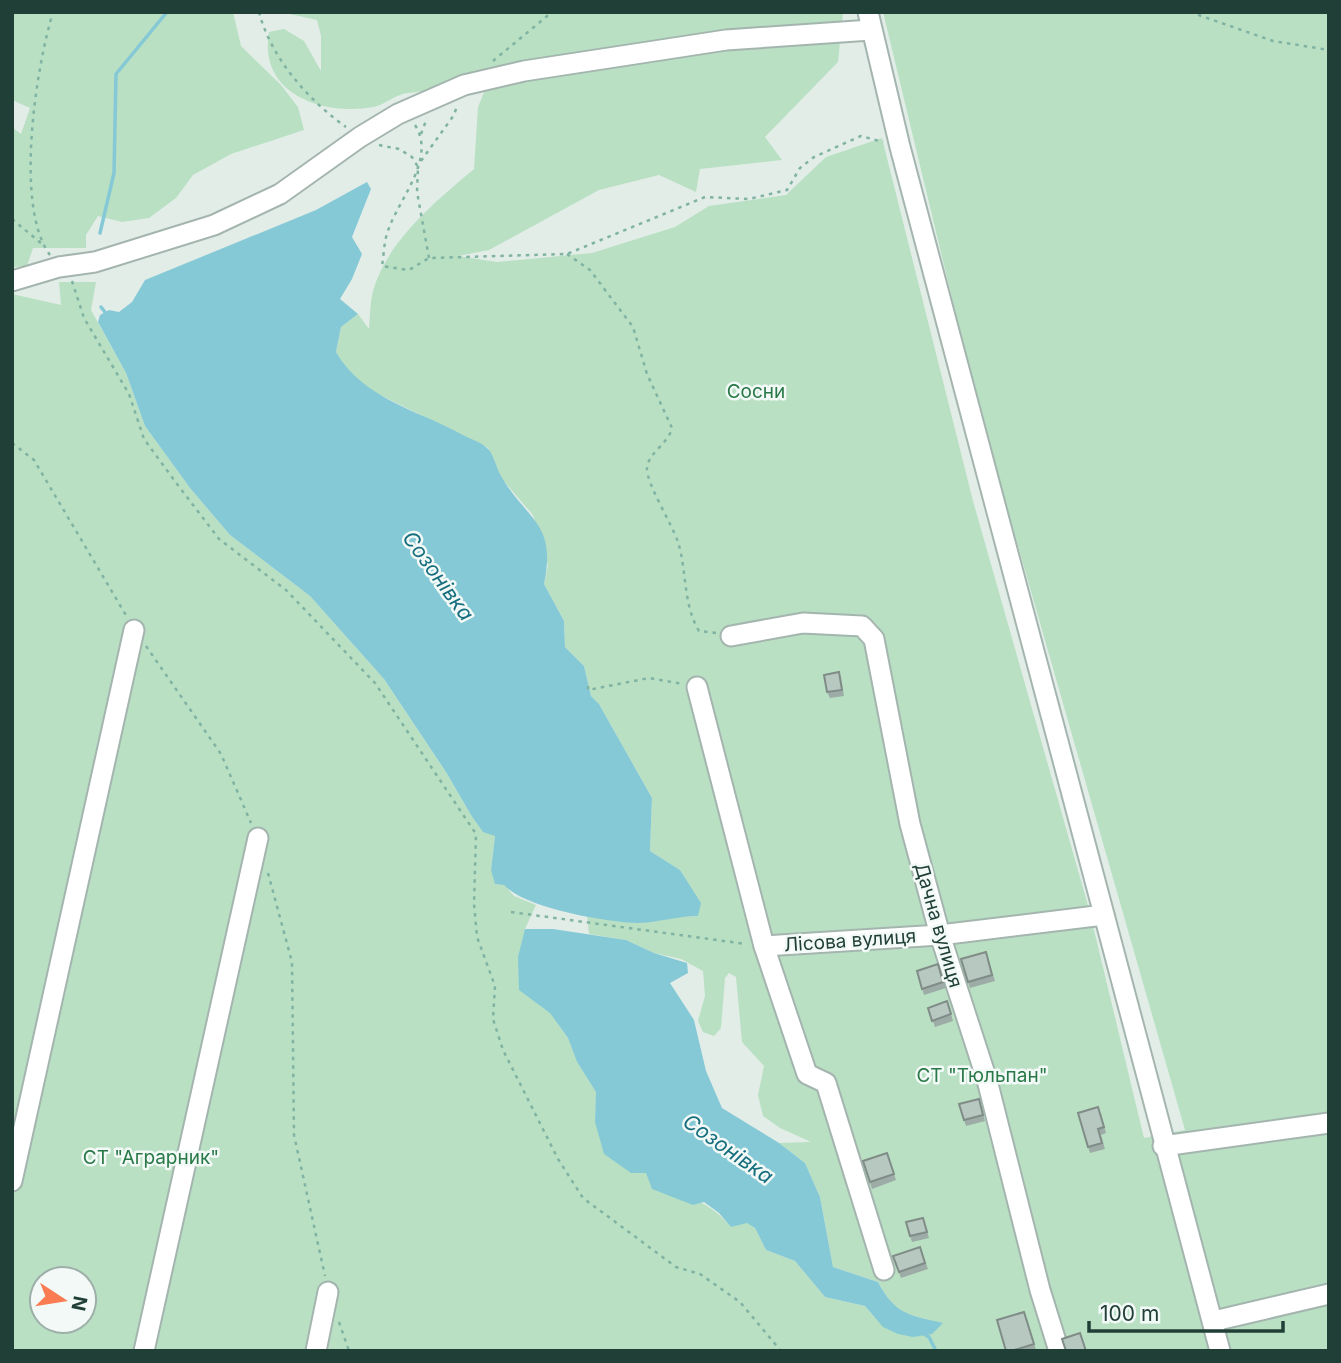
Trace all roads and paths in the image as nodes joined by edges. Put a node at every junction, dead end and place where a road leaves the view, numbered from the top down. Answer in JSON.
{"nodes":[{"id":1,"x":52,"y":12,"type":"edge"},
{"id":2,"x":258,"y":12,"type":"edge"},
{"id":3,"x":552,"y":12,"type":"edge"},
{"id":4,"x":1190,"y":12,"type":"edge"},
{"id":5,"x":870,"y":21,"type":"edge"},
{"id":6,"x":1329,"y":50,"type":"edge"},
{"id":7,"x":485,"y":68,"type":"dead end"},
{"id":8,"x":464,"y":85,"type":"junction"},
{"id":9,"x":398,"y":114,"type":"junction"},
{"id":10,"x":368,"y":141,"type":"junction"},
{"id":11,"x":900,"y":147,"type":"junction"},
{"id":12,"x":421,"y":161,"type":"junction"},
{"id":13,"x":418,"y":167,"type":"junction"},
{"id":14,"x":12,"y":219,"type":"edge"},
{"id":15,"x":42,"y":244,"type":"junction"},
{"id":16,"x":567,"y":254,"type":"junction"},
{"id":17,"x":429,"y":258,"type":"junction"},
{"id":18,"x":59,"y":267,"type":"junction"},
{"id":19,"x":12,"y":281,"type":"edge"},
{"id":20,"x":12,"y":443,"type":"edge"},
{"id":21,"x":134,"y":630,"type":"junction"},
{"id":22,"x":731,"y":636,"type":"joint"},
{"id":23,"x":588,"y":686,"type":"dead end"},
{"id":24,"x":697,"y":687,"type":"joint"},
{"id":25,"x":258,"y":838,"type":"joint"},
{"id":26,"x":265,"y":862,"type":"dead end"},
{"id":27,"x":511,"y":912,"type":"dead end"},
{"id":28,"x":1104,"y":915,"type":"junction"},
{"id":29,"x":940,"y":934,"type":"junction"},
{"id":30,"x":764,"y":946,"type":"junction"},
{"id":31,"x":1329,"y":1123,"type":"edge"},
{"id":32,"x":1163,"y":1146,"type":"junction"},
{"id":33,"x":12,"y":1181,"type":"edge"},
{"id":34,"x":884,"y":1270,"type":"dead end"},
{"id":35,"x":328,"y":1292,"type":"joint"},
{"id":36,"x":1329,"y":1294,"type":"edge"},
{"id":37,"x":337,"y":1316,"type":"dead end"},
{"id":38,"x":1214,"y":1321,"type":"junction"},
{"id":39,"x":144,"y":1351,"type":"edge"},
{"id":40,"x":316,"y":1351,"type":"edge"},
{"id":41,"x":349,"y":1351,"type":"edge"},
{"id":42,"x":781,"y":1351,"type":"edge"},
{"id":43,"x":1059,"y":1351,"type":"edge"},
{"id":44,"x":1220,"y":1351,"type":"edge"}],
"edges":[{"from":1,"to":15,"type":"path"},
{"from":2,"to":10,"type":"path"},
{"from":3,"to":7,"type":"path"},
{"from":4,"to":6,"type":"path"},
{"from":5,"to":8,"type":"street"},
{"from":5,"to":11,"type":"street"},
{"from":8,"to":9,"type":"street"},
{"from":8,"to":12,"type":"path"},
{"from":9,"to":10,"type":"street"},
{"from":9,"to":12,"type":"path"},
{"from":10,"to":13,"type":"path"},
{"from":10,"to":18,"type":"street"},
{"from":11,"to":16,"type":"path"},
{"from":11,"to":28,"type":"street"},
{"from":12,"to":13,"type":"path"},
{"from":13,"to":17,"type":"path"},
{"from":13,"to":17,"type":"path"},
{"from":14,"to":15,"type":"path"},
{"from":15,"to":18,"type":"path"},
{"from":16,"to":17,"type":"path"},
{"from":16,"to":22,"type":"path"},
{"from":18,"to":19,"type":"street"},
{"from":18,"to":42,"type":"path"},
{"from":20,"to":21,"type":"path"},
{"from":21,"to":25,"type":"path"},
{"from":21,"to":33,"type":"street"},
{"from":22,"to":29,"type":"street","name":"Дачна вулиця"},
{"from":23,"to":24,"type":"path"},
{"from":24,"to":30,"type":"street"},
{"from":25,"to":39,"type":"street"},
{"from":26,"to":35,"type":"path"},
{"from":27,"to":30,"type":"path"},
{"from":28,"to":29,"type":"street","name":"Лісова вулиця"},
{"from":28,"to":32,"type":"street"},
{"from":29,"to":30,"type":"street","name":"Лісова вулиця"},
{"from":29,"to":43,"type":"street","name":"Дачна вулиця"},
{"from":30,"to":34,"type":"street"},
{"from":31,"to":32,"type":"street"},
{"from":32,"to":38,"type":"street"},
{"from":35,"to":40,"type":"street"},
{"from":36,"to":38,"type":"street"},
{"from":37,"to":41,"type":"path"},
{"from":38,"to":44,"type":"street"}]}
